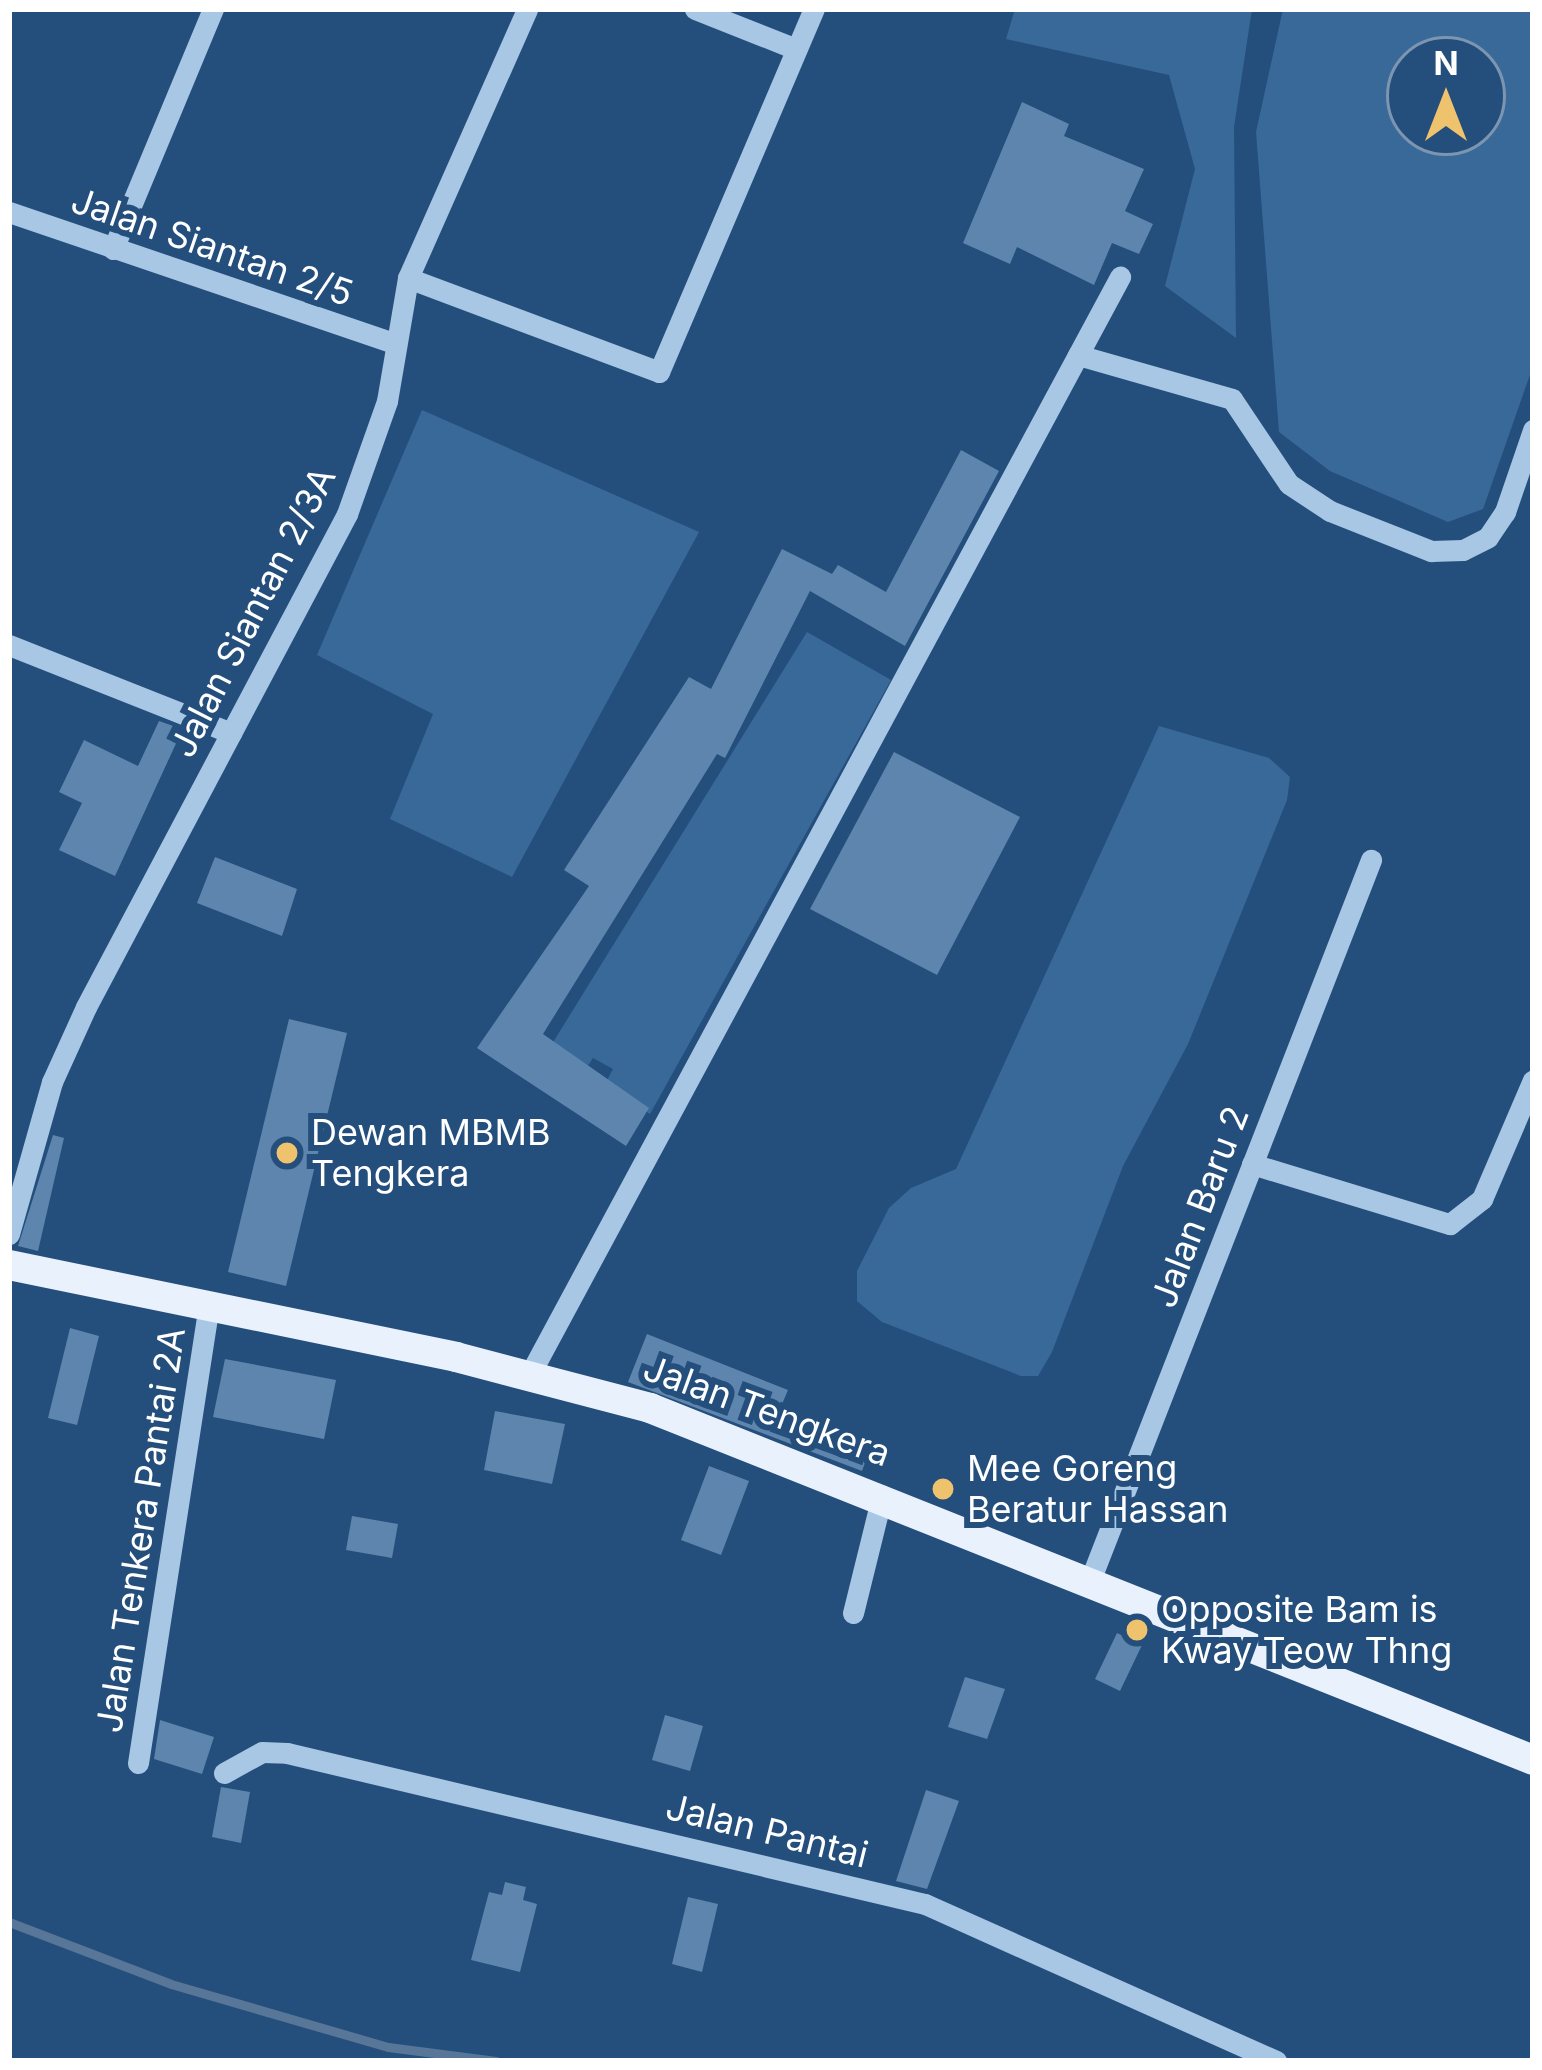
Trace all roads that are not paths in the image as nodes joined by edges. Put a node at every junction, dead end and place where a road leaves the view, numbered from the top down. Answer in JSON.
{"nodes":[{"id":1,"x":213,"y":9,"type":"edge"},
{"id":2,"x":527,"y":9,"type":"edge"},
{"id":3,"x":694,"y":9,"type":"edge"},
{"id":4,"x":814,"y":9,"type":"edge"},
{"id":5,"x":796,"y":49,"type":"junction"},
{"id":6,"x":9,"y":212,"type":"edge"},
{"id":7,"x":113,"y":249,"type":"junction"},
{"id":8,"x":1120,"y":277,"type":"dead end"},
{"id":9,"x":408,"y":278,"type":"junction"},
{"id":10,"x":393,"y":343,"type":"junction"},
{"id":11,"x":1078,"y":355,"type":"junction"},
{"id":12,"x":1533,"y":430,"type":"edge"},
{"id":13,"x":9,"y":645,"type":"edge"},
{"id":14,"x":231,"y":733,"type":"junction"},
{"id":15,"x":1371,"y":860,"type":"dead end"},
{"id":16,"x":1533,"y":1080,"type":"edge"},
{"id":17,"x":1252,"y":1164,"type":"junction"},
{"id":18,"x":9,"y":1234,"type":"edge"},
{"id":19,"x":9,"y":1265,"type":"edge"},
{"id":20,"x":209,"y":1307,"type":"junction"},
{"id":21,"x":530,"y":1374,"type":"junction"},
{"id":22,"x":882,"y":1496,"type":"junction"},
{"id":23,"x":1090,"y":1578,"type":"junction"},
{"id":24,"x":853,"y":1613,"type":"dead end"},
{"id":25,"x":1533,"y":1760,"type":"edge"},
{"id":26,"x":138,"y":1763,"type":"dead end"},
{"id":27,"x":224,"y":1774,"type":"dead end"},
{"id":28,"x":1276,"y":2061,"type":"edge"}],
"edges":[{"from":1,"to":7,"type":"street"},
{"from":2,"to":9,"type":"street","name":"Jalan Siantan 2/3A"},
{"from":3,"to":5,"type":"street"},
{"from":4,"to":5,"type":"street"},
{"from":5,"to":9,"type":"street"},
{"from":6,"to":7,"type":"street","name":"Jalan Siantan 2/5"},
{"from":7,"to":10,"type":"street","name":"Jalan Siantan 2/5"},
{"from":8,"to":11,"type":"street"},
{"from":9,"to":10,"type":"street","name":"Jalan Siantan 2/3A"},
{"from":10,"to":14,"type":"street","name":"Jalan Siantan 2/3A"},
{"from":11,"to":12,"type":"street"},
{"from":11,"to":21,"type":"street"},
{"from":13,"to":14,"type":"street"},
{"from":14,"to":18,"type":"street","name":"Jalan Siantan 2/3A"},
{"from":15,"to":17,"type":"street","name":"Jalan Baru 2"},
{"from":16,"to":17,"type":"street"},
{"from":17,"to":23,"type":"street","name":"Jalan Baru 2"},
{"from":19,"to":20,"type":"main road","name":"Jalan Tengkera"},
{"from":20,"to":21,"type":"main road","name":"Jalan Tengkera"},
{"from":20,"to":26,"type":"street","name":"Jalan Tenkera Pantai 2A"},
{"from":21,"to":22,"type":"main road","name":"Jalan Tengkera"},
{"from":22,"to":23,"type":"main road","name":"Jalan Tengkera"},
{"from":22,"to":24,"type":"street"},
{"from":23,"to":25,"type":"main road","name":"Jalan Tengkera"},
{"from":27,"to":28,"type":"street","name":"Jalan Pantai"}]}
